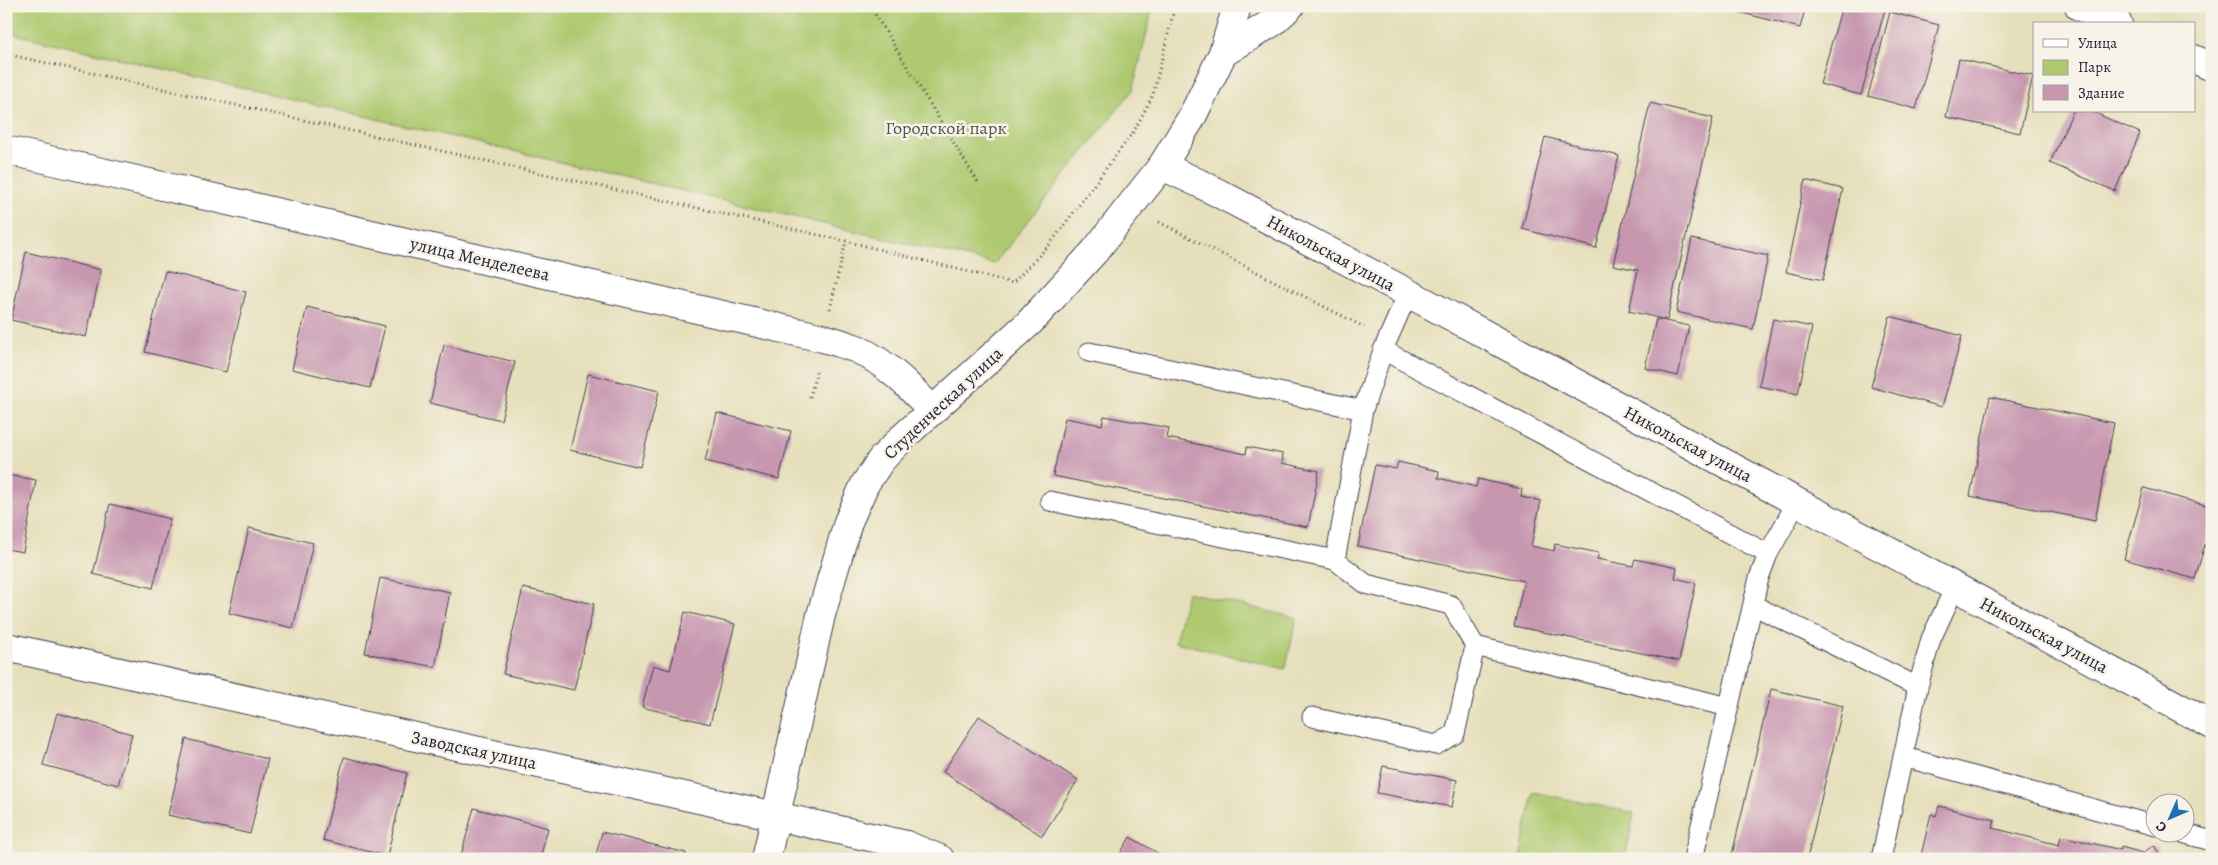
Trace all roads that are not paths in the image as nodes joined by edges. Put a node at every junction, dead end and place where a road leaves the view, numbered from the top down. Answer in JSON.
{"nodes":[{"id":1,"x":1237,"y":6,"type":"edge"},
{"id":2,"x":1290,"y":6,"type":"edge"},
{"id":3,"x":2084,"y":7,"type":"edge"},
{"id":4,"x":2114,"y":22,"type":"edge"},
{"id":5,"x":1223,"y":53,"type":"junction"},
{"id":6,"x":2196,"y":60,"type":"edge"},
{"id":7,"x":2212,"y":67,"type":"edge"},
{"id":8,"x":6,"y":150,"type":"edge"},
{"id":9,"x":1162,"y":166,"type":"junction"},
{"id":10,"x":1408,"y":293,"type":"junction"},
{"id":11,"x":1385,"y":344,"type":"junction"},
{"id":12,"x":1089,"y":352,"type":"dead end"},
{"id":13,"x":1363,"y":410,"type":"junction"},
{"id":14,"x":933,"y":411,"type":"junction"},
{"id":15,"x":1050,"y":501,"type":"dead end"},
{"id":16,"x":1797,"y":502,"type":"junction"},
{"id":17,"x":1768,"y":554,"type":"junction"},
{"id":18,"x":1335,"y":560,"type":"junction"},
{"id":19,"x":1955,"y":587,"type":"junction"},
{"id":20,"x":1753,"y":605,"type":"junction"},
{"id":21,"x":1475,"y":646,"type":"junction"},
{"id":22,"x":6,"y":648,"type":"edge"},
{"id":23,"x":1918,"y":687,"type":"junction"},
{"id":24,"x":1729,"y":707,"type":"junction"},
{"id":25,"x":1312,"y":717,"type":"dead end"},
{"id":26,"x":2212,"y":725,"type":"edge"},
{"id":27,"x":1904,"y":758,"type":"junction"},
{"id":28,"x":775,"y":816,"type":"junction"},
{"id":29,"x":2146,"y":823,"type":"edge"},
{"id":30,"x":2196,"y":837,"type":"edge"},
{"id":31,"x":2212,"y":841,"type":"edge"},
{"id":32,"x":766,"y":859,"type":"edge"},
{"id":33,"x":940,"y":859,"type":"edge"},
{"id":34,"x":1693,"y":859,"type":"edge"},
{"id":35,"x":1881,"y":859,"type":"edge"}],
"edges":[{"from":1,"to":5,"type":"street","name":"Студенческая улица"},
{"from":2,"to":5,"type":"street"},
{"from":3,"to":4,"type":"street"},
{"from":5,"to":9,"type":"street","name":"Студенческая улица"},
{"from":6,"to":7,"type":"street"},
{"from":8,"to":14,"type":"street","name":"улица Менделеева"},
{"from":9,"to":10,"type":"street","name":"Никольская улица"},
{"from":9,"to":14,"type":"street","name":"Студенческая улица"},
{"from":10,"to":11,"type":"lane"},
{"from":10,"to":16,"type":"street","name":"Никольская улица"},
{"from":11,"to":13,"type":"lane"},
{"from":11,"to":17,"type":"lane"},
{"from":12,"to":13,"type":"lane"},
{"from":13,"to":18,"type":"lane"},
{"from":14,"to":28,"type":"street","name":"Студенческая улица"},
{"from":15,"to":18,"type":"lane"},
{"from":16,"to":17,"type":"lane"},
{"from":16,"to":19,"type":"street","name":"Никольская улица"},
{"from":17,"to":20,"type":"lane"},
{"from":18,"to":21,"type":"lane"},
{"from":19,"to":23,"type":"lane"},
{"from":19,"to":26,"type":"street","name":"Никольская улица"},
{"from":20,"to":23,"type":"lane"},
{"from":20,"to":24,"type":"lane"},
{"from":21,"to":24,"type":"lane"},
{"from":21,"to":25,"type":"lane"},
{"from":22,"to":28,"type":"street","name":"Заводская улица"},
{"from":23,"to":27,"type":"lane"},
{"from":24,"to":34,"type":"lane"},
{"from":27,"to":29,"type":"lane"},
{"from":27,"to":35,"type":"lane"},
{"from":28,"to":32,"type":"street","name":"Студенческая улица"},
{"from":28,"to":33,"type":"street","name":"Заводская улица"},
{"from":30,"to":31,"type":"lane"}]}
